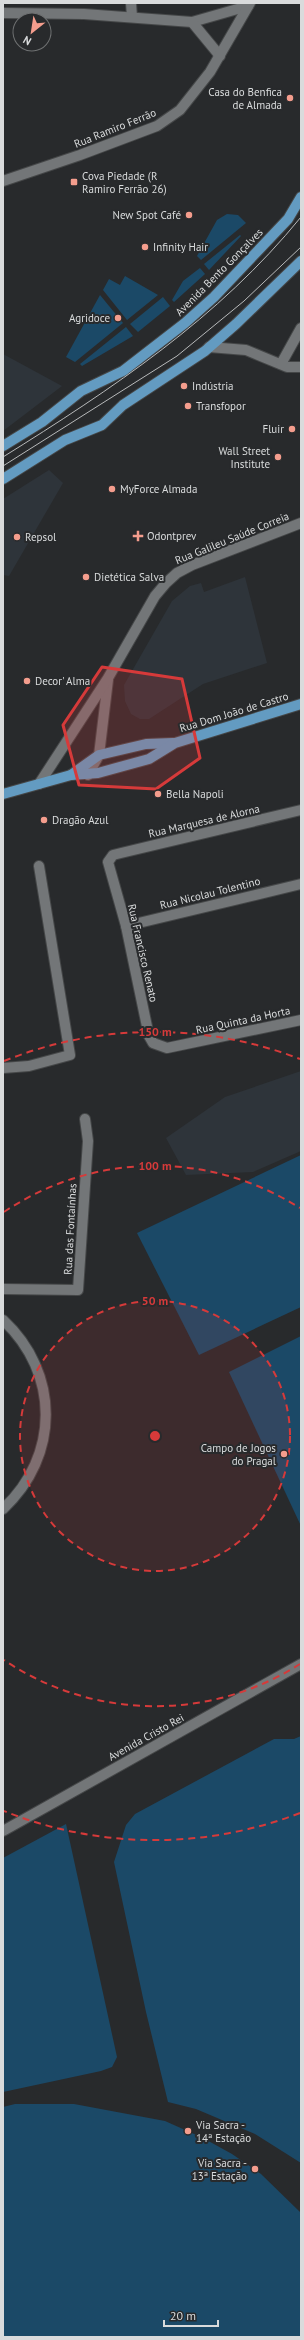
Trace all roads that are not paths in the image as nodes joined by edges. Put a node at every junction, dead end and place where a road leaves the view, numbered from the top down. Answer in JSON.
{"nodes":[{"id":1,"x":131,"y":3,"type":"edge"},
{"id":2,"x":249,"y":5,"type":"edge"},
{"id":3,"x":3,"y":13,"type":"edge"},
{"id":4,"x":132,"y":17,"type":"junction"},
{"id":5,"x":192,"y":22,"type":"junction"},
{"id":6,"x":220,"y":56,"type":"junction"},
{"id":7,"x":3,"y":181,"type":"edge"},
{"id":8,"x":301,"y":197,"type":"edge"},
{"id":9,"x":301,"y":261,"type":"edge"},
{"id":10,"x":301,"y":328,"type":"edge"},
{"id":11,"x":210,"y":347,"type":"junction"},
{"id":12,"x":281,"y":364,"type":"junction"},
{"id":13,"x":301,"y":368,"type":"edge"},
{"id":14,"x":3,"y":446,"type":"edge"},
{"id":15,"x":3,"y":479,"type":"edge"},
{"id":16,"x":301,"y":523,"type":"edge"},
{"id":17,"x":108,"y":678,"type":"junction"},
{"id":18,"x":301,"y":704,"type":"edge"},
{"id":19,"x":175,"y":743,"type":"junction"},
{"id":20,"x":99,"y":755,"type":"junction"},
{"id":21,"x":70,"y":775,"type":"junction"},
{"id":22,"x":88,"y":775,"type":"junction"},
{"id":23,"x":39,"y":784,"type":"junction"},
{"id":24,"x":3,"y":794,"type":"edge"},
{"id":25,"x":301,"y":810,"type":"edge"},
{"id":26,"x":113,"y":855,"type":"joint"},
{"id":27,"x":39,"y":866,"type":"dead end"},
{"id":28,"x":301,"y":884,"type":"edge"},
{"id":29,"x":126,"y":926,"type":"junction"},
{"id":30,"x":301,"y":1020,"type":"edge"},
{"id":31,"x":167,"y":1048,"type":"joint"},
{"id":32,"x":3,"y":1068,"type":"edge"},
{"id":33,"x":85,"y":1119,"type":"dead end"},
{"id":34,"x":3,"y":1289,"type":"edge"},
{"id":35,"x":3,"y":1320,"type":"edge"},
{"id":36,"x":3,"y":1509,"type":"edge"},
{"id":37,"x":301,"y":1664,"type":"edge"},
{"id":38,"x":3,"y":1831,"type":"edge"}],
"edges":[{"from":1,"to":4,"type":"street"},
{"from":2,"to":5,"type":"street"},
{"from":2,"to":6,"type":"street","name":"Rua Ramiro Ferrão"},
{"from":3,"to":4,"type":"street"},
{"from":4,"to":5,"type":"street"},
{"from":5,"to":6,"type":"street"},
{"from":6,"to":7,"type":"street","name":"Rua Ramiro Ferrão"},
{"from":8,"to":14,"type":"main road","name":"Avenida Bento Gonçalves"},
{"from":9,"to":11,"type":"main road"},
{"from":10,"to":12,"type":"street"},
{"from":11,"to":12,"type":"street"},
{"from":11,"to":15,"type":"main road"},
{"from":12,"to":13,"type":"street"},
{"from":16,"to":17,"type":"street","name":"Rua Galileu Saúde Correia"},
{"from":17,"to":20,"type":"street","name":"Rua Galileu Saúde Correia"},
{"from":17,"to":23,"type":"street","name":"Rua Galileu Saúde Correia"},
{"from":18,"to":19,"type":"main road","name":"Rua Dom João de Castro"},
{"from":19,"to":20,"type":"main road","name":"Rua Dom João de Castro"},
{"from":19,"to":22,"type":"main road","name":"Rua Dom João de Castro"},
{"from":20,"to":21,"type":"main road","name":"Rua Dom João de Castro"},
{"from":20,"to":22,"type":"street","name":"Rua Galileu Saúde Correia"},
{"from":21,"to":22,"type":"main road","name":"Rua Dom João de Castro"},
{"from":21,"to":23,"type":"main road","name":"Rua Dom João de Castro"},
{"from":23,"to":24,"type":"main road","name":"Rua Dom João de Castro"},
{"from":25,"to":26,"type":"street","name":"Rua Marquesa de Alorna"},
{"from":26,"to":29,"type":"street","name":"Rua Francisco Renato"},
{"from":27,"to":32,"type":"street"},
{"from":28,"to":29,"type":"street","name":"Rua Nicolau Tolentino"},
{"from":29,"to":31,"type":"street","name":"Rua Francisco Renato"},
{"from":30,"to":31,"type":"street","name":"Rua Quinta da Horta"},
{"from":33,"to":34,"type":"street","name":"Rua das Fontaínhas"},
{"from":35,"to":36,"type":"street"},
{"from":37,"to":38,"type":"street","name":"Avenida Cristo Rei"}]}
